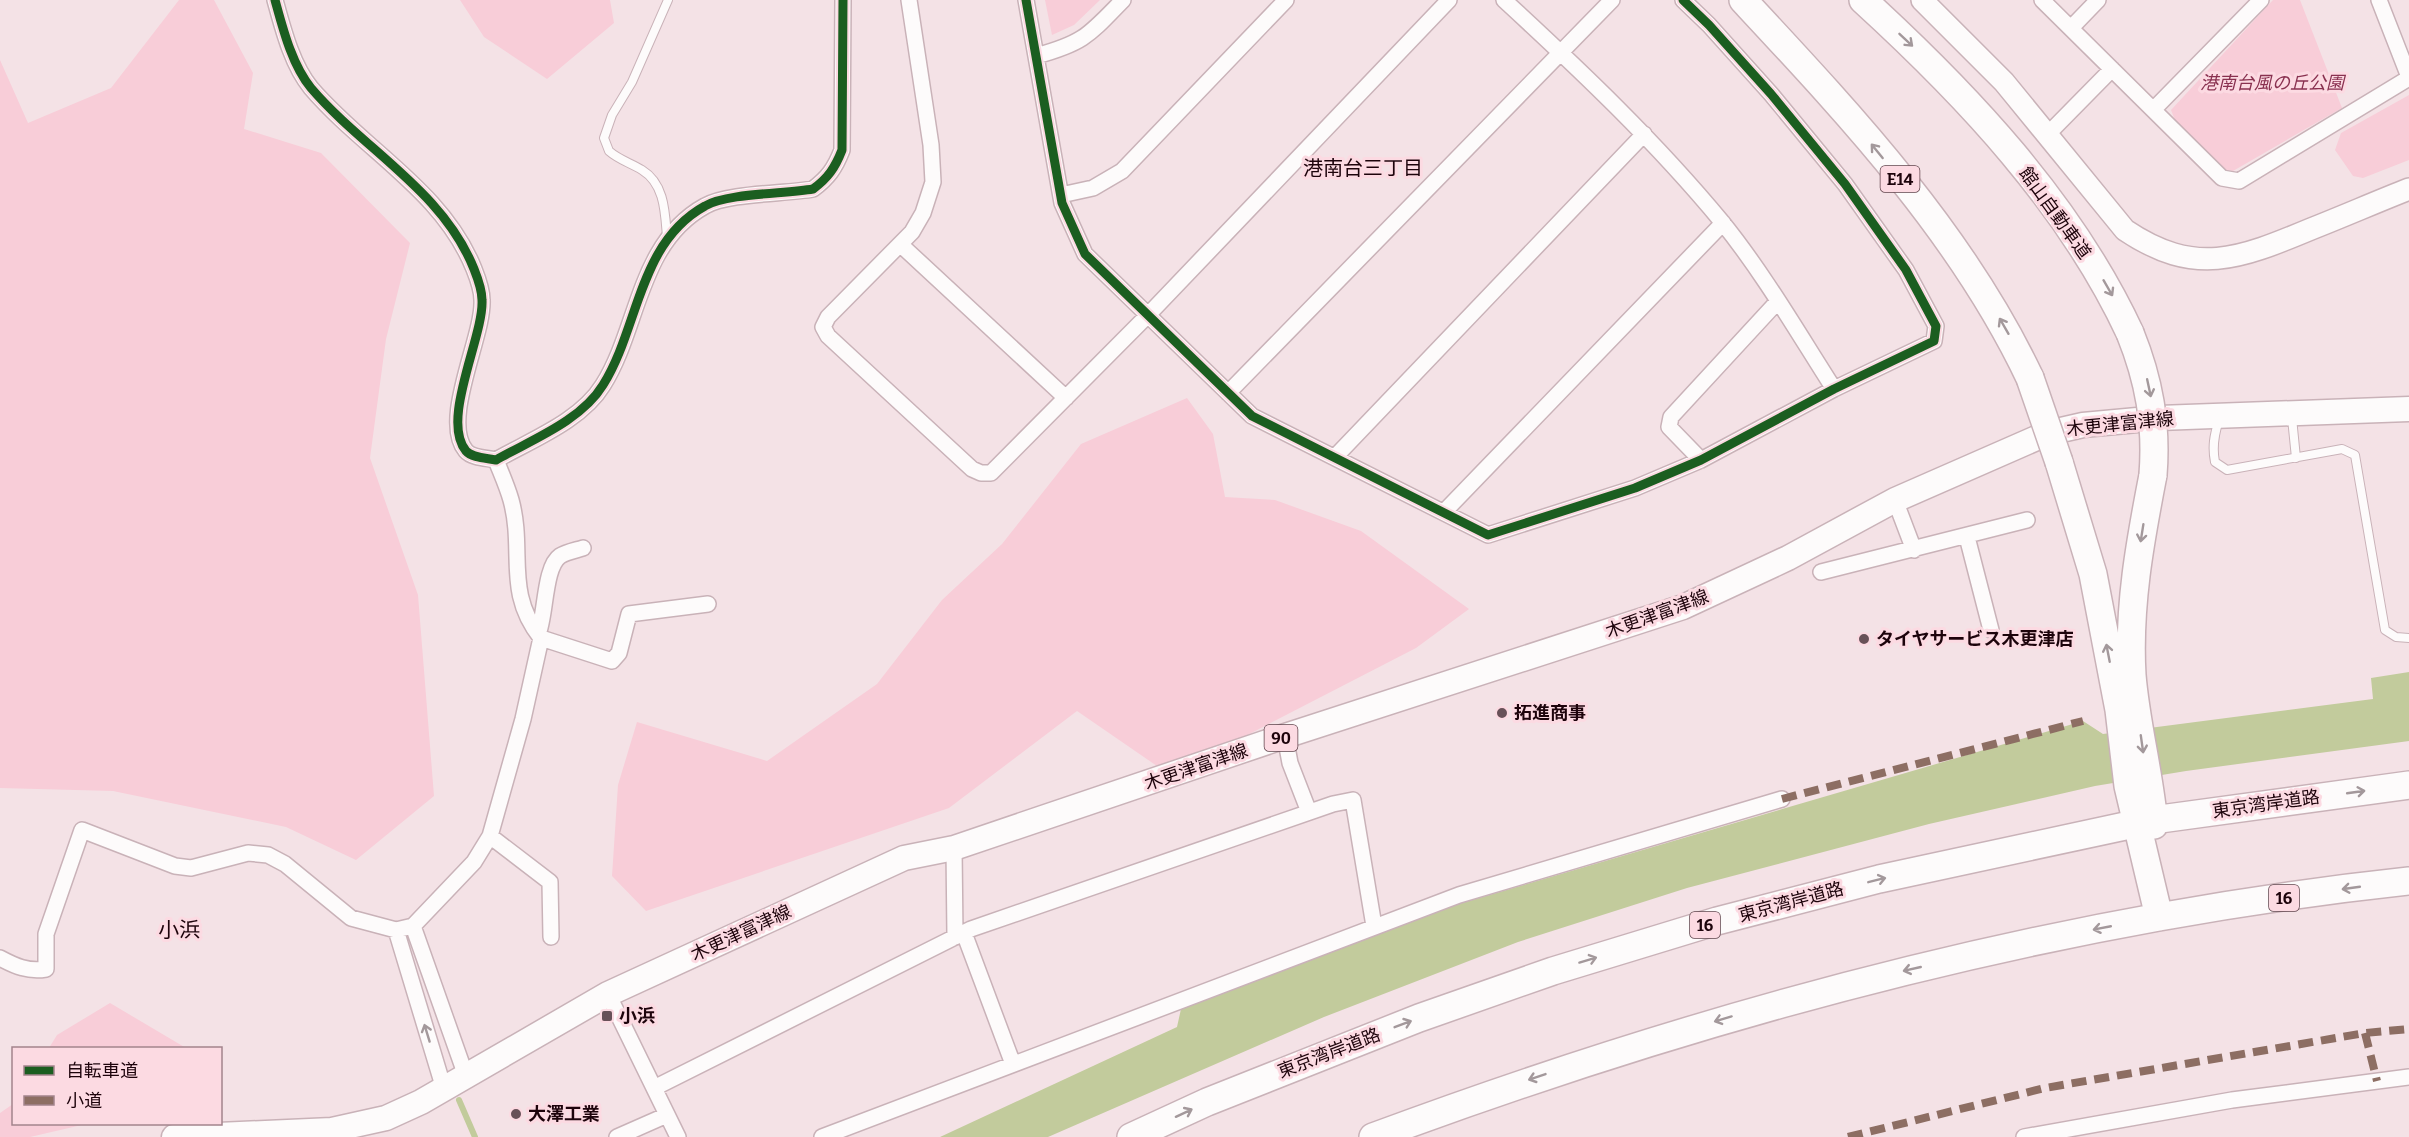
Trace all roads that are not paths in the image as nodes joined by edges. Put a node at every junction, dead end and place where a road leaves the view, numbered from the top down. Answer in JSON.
{"nodes":[{"id":1,"x":275,"y":0,"type":"edge"},
{"id":2,"x":668,"y":0,"type":"edge"},
{"id":3,"x":843,"y":0,"type":"edge"},
{"id":4,"x":909,"y":0,"type":"edge"},
{"id":5,"x":1026,"y":0,"type":"edge"},
{"id":6,"x":1124,"y":0,"type":"edge"},
{"id":7,"x":1286,"y":0,"type":"edge"},
{"id":8,"x":1449,"y":0,"type":"edge"},
{"id":9,"x":1504,"y":0,"type":"edge"},
{"id":10,"x":1612,"y":0,"type":"edge"},
{"id":11,"x":1683,"y":0,"type":"edge"},
{"id":12,"x":1743,"y":0,"type":"edge"},
{"id":13,"x":1863,"y":0,"type":"edge"},
{"id":14,"x":1922,"y":0,"type":"edge"},
{"id":15,"x":2042,"y":0,"type":"edge"},
{"id":16,"x":2098,"y":0,"type":"edge"},
{"id":17,"x":2261,"y":0,"type":"edge"},
{"id":18,"x":2379,"y":0,"type":"edge"},
{"id":19,"x":2071,"y":28,"type":"junction"},
{"id":20,"x":1560,"y":52,"type":"junction"},
{"id":21,"x":1036,"y":56,"type":"junction"},
{"id":22,"x":2112,"y":69,"type":"junction"},
{"id":23,"x":2409,"y":77,"type":"edge"},
{"id":24,"x":2154,"y":109,"type":"junction"},
{"id":25,"x":1644,"y":134,"type":"junction"},
{"id":26,"x":2048,"y":134,"type":"junction"},
{"id":27,"x":2409,"y":189,"type":"edge"},
{"id":28,"x":1061,"y":195,"type":"junction"},
{"id":29,"x":1722,"y":223,"type":"junction"},
{"id":30,"x":667,"y":237,"type":"junction"},
{"id":31,"x":901,"y":245,"type":"junction"},
{"id":32,"x":1778,"y":301,"type":"junction"},
{"id":33,"x":1148,"y":315,"type":"junction"},
{"id":34,"x":1834,"y":389,"type":"junction"},
{"id":35,"x":1228,"y":393,"type":"junction"},
{"id":36,"x":1066,"y":398,"type":"junction"},
{"id":37,"x":2409,"y":409,"type":"edge"},
{"id":38,"x":2292,"y":414,"type":"junction"},
{"id":39,"x":2220,"y":416,"type":"junction"},
{"id":40,"x":1335,"y":457,"type":"junction"},
{"id":41,"x":2296,"y":458,"type":"junction"},
{"id":42,"x":496,"y":460,"type":"junction"},
{"id":43,"x":1701,"y":460,"type":"junction"},
{"id":44,"x":1895,"y":500,"type":"junction"},
{"id":45,"x":1444,"y":512,"type":"junction"},
{"id":46,"x":2027,"y":520,"type":"dead end"},
{"id":47,"x":1967,"y":537,"type":"junction"},
{"id":48,"x":584,"y":548,"type":"dead end"},
{"id":49,"x":1914,"y":550,"type":"junction"},
{"id":50,"x":1821,"y":572,"type":"dead end"},
{"id":51,"x":708,"y":604,"type":"dead end"},
{"id":52,"x":1991,"y":630,"type":"dead end"},
{"id":53,"x":540,"y":636,"type":"junction"},
{"id":54,"x":2409,"y":638,"type":"edge"},
{"id":55,"x":2128,"y":708,"type":"junction"},
{"id":56,"x":1285,"y":736,"type":"junction"},
{"id":57,"x":2409,"y":785,"type":"edge"},
{"id":58,"x":1782,"y":799,"type":"dead end"},
{"id":59,"x":1309,"y":812,"type":"junction"},
{"id":60,"x":2145,"y":822,"type":"junction"},
{"id":61,"x":490,"y":836,"type":"junction"},
{"id":62,"x":954,"y":848,"type":"junction"},
{"id":63,"x":2409,"y":881,"type":"edge"},
{"id":64,"x":2159,"y":917,"type":"junction"},
{"id":65,"x":413,"y":926,"type":"junction"},
{"id":66,"x":1374,"y":926,"type":"junction"},
{"id":67,"x":396,"y":930,"type":"junction"},
{"id":68,"x":960,"y":935,"type":"junction"},
{"id":69,"x":551,"y":937,"type":"dead end"},
{"id":70,"x":0,"y":958,"type":"edge"},
{"id":71,"x":608,"y":994,"type":"junction"},
{"id":72,"x":1013,"y":1064,"type":"junction"},
{"id":73,"x":466,"y":1076,"type":"junction"},
{"id":74,"x":2409,"y":1077,"type":"edge"},
{"id":75,"x":654,"y":1088,"type":"junction"},
{"id":76,"x":444,"y":1089,"type":"junction"},
{"id":77,"x":667,"y":1115,"type":"junction"},
{"id":78,"x":333,"y":1133,"type":"edge"},
{"id":79,"x":174,"y":1137,"type":"edge"},
{"id":80,"x":617,"y":1137,"type":"edge"},
{"id":81,"x":678,"y":1137,"type":"edge"},
{"id":82,"x":822,"y":1137,"type":"edge"},
{"id":83,"x":1131,"y":1137,"type":"edge"},
{"id":84,"x":1373,"y":1137,"type":"edge"},
{"id":85,"x":2024,"y":1137,"type":"edge"}],
"edges":[{"from":1,"to":42,"type":"street"},
{"from":2,"to":30,"type":"lane"},
{"from":3,"to":30,"type":"street"},
{"from":4,"to":31,"type":"street"},
{"from":5,"to":21,"type":"street"},
{"from":6,"to":21,"type":"street"},
{"from":7,"to":28,"type":"street"},
{"from":8,"to":33,"type":"street"},
{"from":9,"to":20,"type":"street"},
{"from":10,"to":20,"type":"street"},
{"from":11,"to":34,"type":"street"},
{"from":55,"to":12,"type":"highway","number":"E14","one_way":true,"bridge":true},
{"from":13,"to":55,"type":"highway","name":"館山自動車道","one_way":true,"bridge":true},
{"from":14,"to":26,"type":"street"},
{"from":15,"to":19,"type":"street"},
{"from":16,"to":19,"type":"street"},
{"from":17,"to":24,"type":"street"},
{"from":18,"to":23,"type":"street"},
{"from":19,"to":22,"type":"street"},
{"from":20,"to":25,"type":"street"},
{"from":20,"to":35,"type":"street"},
{"from":21,"to":28,"type":"street"},
{"from":22,"to":24,"type":"street"},
{"from":22,"to":26,"type":"street"},
{"from":23,"to":24,"type":"street"},
{"from":25,"to":29,"type":"street"},
{"from":25,"to":40,"type":"street"},
{"from":26,"to":27,"type":"street"},
{"from":28,"to":33,"type":"street"},
{"from":29,"to":32,"type":"street"},
{"from":29,"to":45,"type":"street"},
{"from":30,"to":42,"type":"street"},
{"from":31,"to":36,"type":"street"},
{"from":31,"to":36,"type":"street"},
{"from":32,"to":34,"type":"street"},
{"from":32,"to":43,"type":"street"},
{"from":33,"to":35,"type":"street"},
{"from":33,"to":36,"type":"street"},
{"from":34,"to":43,"type":"street"},
{"from":35,"to":40,"type":"street"},
{"from":37,"to":38,"type":"main road","name":"木更津富津線","number":"90"},
{"from":38,"to":39,"type":"main road","name":"木更津富津線","number":"90"},
{"from":38,"to":41,"type":"lane"},
{"from":39,"to":41,"type":"lane"},
{"from":39,"to":44,"type":"main road","name":"木更津富津線","number":"90"},
{"from":40,"to":45,"type":"street"},
{"from":41,"to":54,"type":"lane"},
{"from":42,"to":53,"type":"street"},
{"from":43,"to":45,"type":"street"},
{"from":44,"to":49,"type":"street"},
{"from":44,"to":56,"type":"main road","name":"木更津富津線","number":"90"},
{"from":46,"to":47,"type":"street"},
{"from":47,"to":49,"type":"street"},
{"from":47,"to":52,"type":"street"},
{"from":48,"to":53,"type":"street"},
{"from":49,"to":50,"type":"street"},
{"from":51,"to":53,"type":"street"},
{"from":53,"to":61,"type":"street"},
{"from":55,"to":60,"type":"highway"},
{"from":56,"to":59,"type":"street"},
{"from":56,"to":62,"type":"main road","name":"木更津富津線","number":"90"},
{"from":60,"to":57,"type":"highway","name":"東京湾岸道路","number":"16","one_way":true},
{"from":58,"to":66,"type":"street"},
{"from":59,"to":66,"type":"street"},
{"from":59,"to":68,"type":"street"},
{"from":60,"to":64,"type":"highway"},
{"from":83,"to":60,"type":"highway","name":"東京湾岸道路","number":"16","one_way":true},
{"from":61,"to":65,"type":"street"},
{"from":61,"to":69,"type":"street"},
{"from":62,"to":68,"type":"street"},
{"from":62,"to":71,"type":"main road","name":"木更津富津線","number":"90"},
{"from":63,"to":64,"type":"highway","number":"16","one_way":true},
{"from":64,"to":84,"type":"highway","number":"16","one_way":true},
{"from":65,"to":67,"type":"street"},
{"from":65,"to":73,"type":"street"},
{"from":66,"to":72,"type":"street"},
{"from":67,"to":70,"type":"street"},
{"from":76,"to":67,"type":"street","one_way":true},
{"from":68,"to":72,"type":"street"},
{"from":68,"to":75,"type":"street"},
{"from":71,"to":73,"type":"main road","name":"木更津富津線","number":"90"},
{"from":71,"to":75,"type":"street"},
{"from":72,"to":82,"type":"street"},
{"from":73,"to":76,"type":"main road","name":"木更津富津線","number":"90"},
{"from":74,"to":85,"type":"street"},
{"from":75,"to":77,"type":"street"},
{"from":76,"to":78,"type":"main road","name":"木更津富津線","number":"90"},
{"from":77,"to":80,"type":"street"},
{"from":77,"to":81,"type":"street"},
{"from":78,"to":79,"type":"main road","name":"木更津富津線","number":"90"}]}
